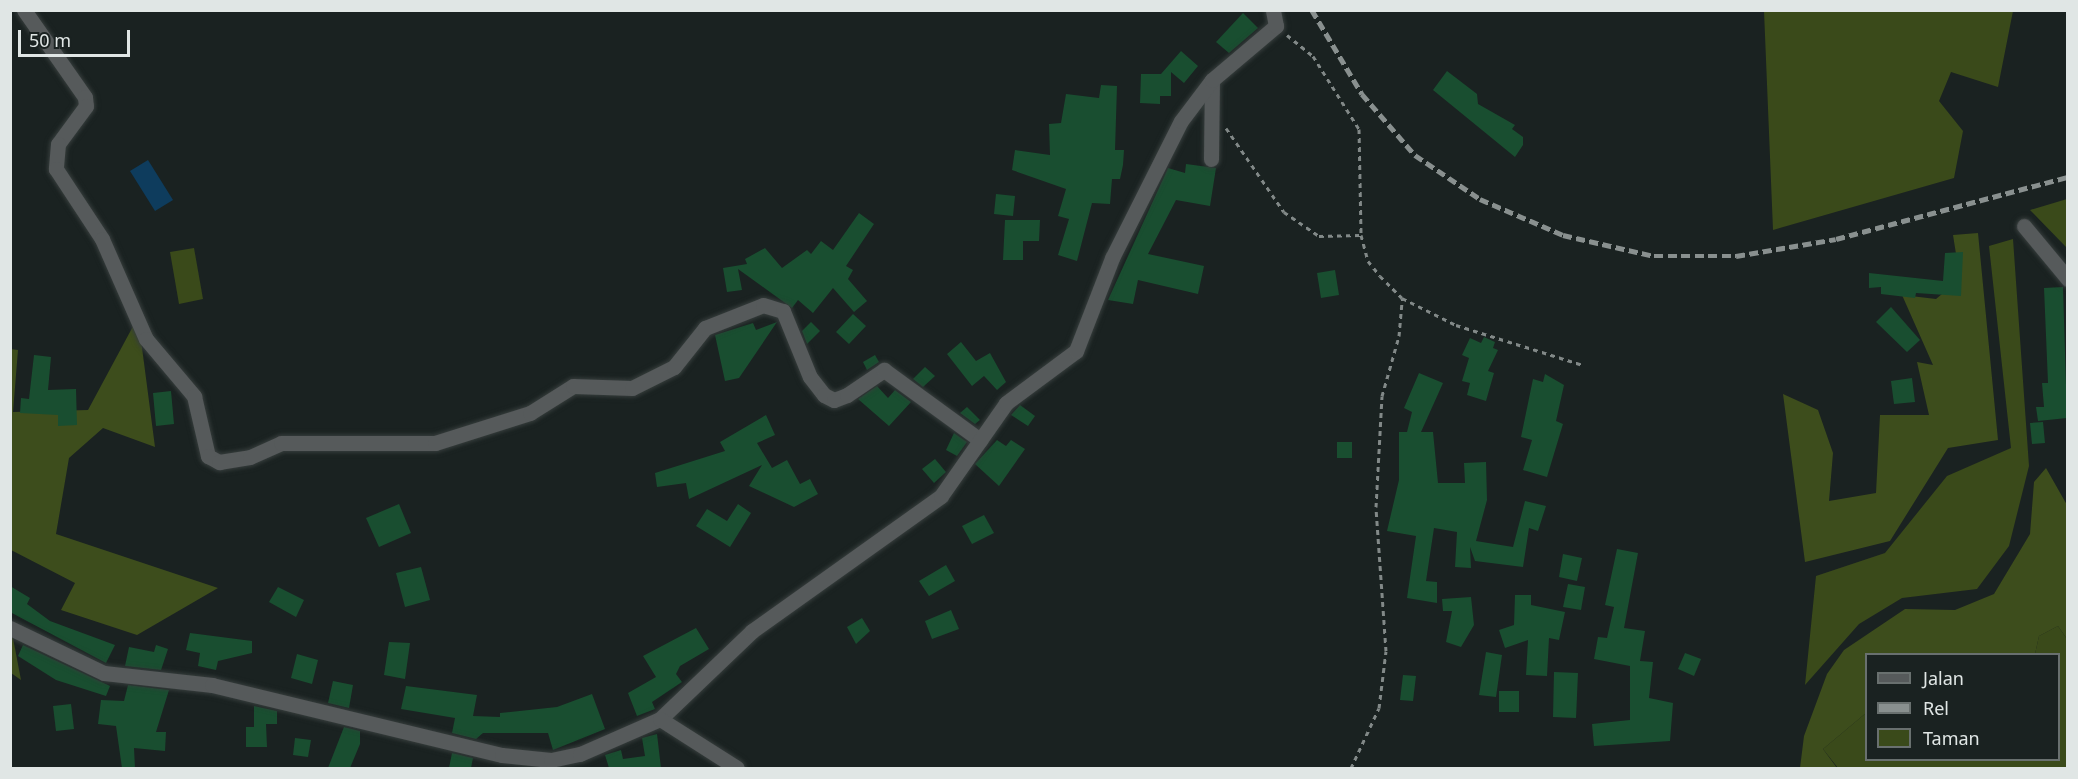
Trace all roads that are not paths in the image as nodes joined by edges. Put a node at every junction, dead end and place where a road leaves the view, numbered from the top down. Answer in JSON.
{"nodes":[{"id":1,"x":24,"y":10,"type":"edge"},
{"id":2,"x":1273,"y":10,"type":"edge"},
{"id":3,"x":1212,"y":80,"type":"junction"},
{"id":4,"x":1211,"y":159,"type":"dead end"},
{"id":5,"x":2024,"y":226,"type":"dead end"},
{"id":6,"x":2067,"y":279,"type":"edge"},
{"id":7,"x":980,"y":440,"type":"junction"},
{"id":8,"x":10,"y":628,"type":"edge"},
{"id":9,"x":660,"y":719,"type":"junction"},
{"id":10,"x":737,"y":768,"type":"edge"}],
"edges":[{"from":1,"to":7,"type":"street"},
{"from":2,"to":3,"type":"street"},
{"from":3,"to":4,"type":"street"},
{"from":3,"to":7,"type":"street"},
{"from":5,"to":6,"type":"street"},
{"from":7,"to":9,"type":"street"},
{"from":8,"to":9,"type":"street"},
{"from":9,"to":10,"type":"street"}]}
